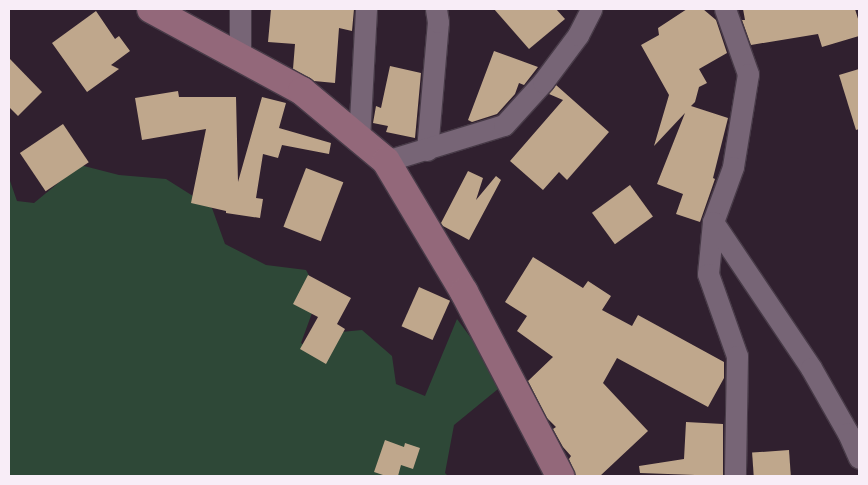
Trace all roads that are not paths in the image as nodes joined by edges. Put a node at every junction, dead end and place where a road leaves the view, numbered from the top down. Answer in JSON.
{"nodes":[{"id":1,"x":240,"y":9,"type":"edge"},
{"id":2,"x":366,"y":9,"type":"edge"},
{"id":3,"x":436,"y":9,"type":"edge"},
{"id":4,"x":591,"y":9,"type":"edge"},
{"id":5,"x":725,"y":9,"type":"edge"},
{"id":6,"x":158,"y":10,"type":"edge"},
{"id":7,"x":240,"y":57,"type":"junction"},
{"id":8,"x":359,"y":138,"type":"junction"},
{"id":9,"x":427,"y":150,"type":"junction"},
{"id":10,"x":386,"y":161,"type":"junction"},
{"id":11,"x":714,"y":222,"type":"junction"},
{"id":12,"x":859,"y":458,"type":"edge"},
{"id":13,"x":560,"y":476,"type":"edge"},
{"id":14,"x":734,"y":476,"type":"edge"}],
"edges":[{"from":1,"to":7,"type":"street"},
{"from":2,"to":8,"type":"street"},
{"from":3,"to":9,"type":"street"},
{"from":4,"to":9,"type":"street"},
{"from":5,"to":11,"type":"street"},
{"from":6,"to":7,"type":"street"},
{"from":7,"to":8,"type":"street"},
{"from":8,"to":10,"type":"street"},
{"from":9,"to":10,"type":"street"},
{"from":10,"to":13,"type":"street"},
{"from":11,"to":12,"type":"street"},
{"from":11,"to":14,"type":"street"}]}
